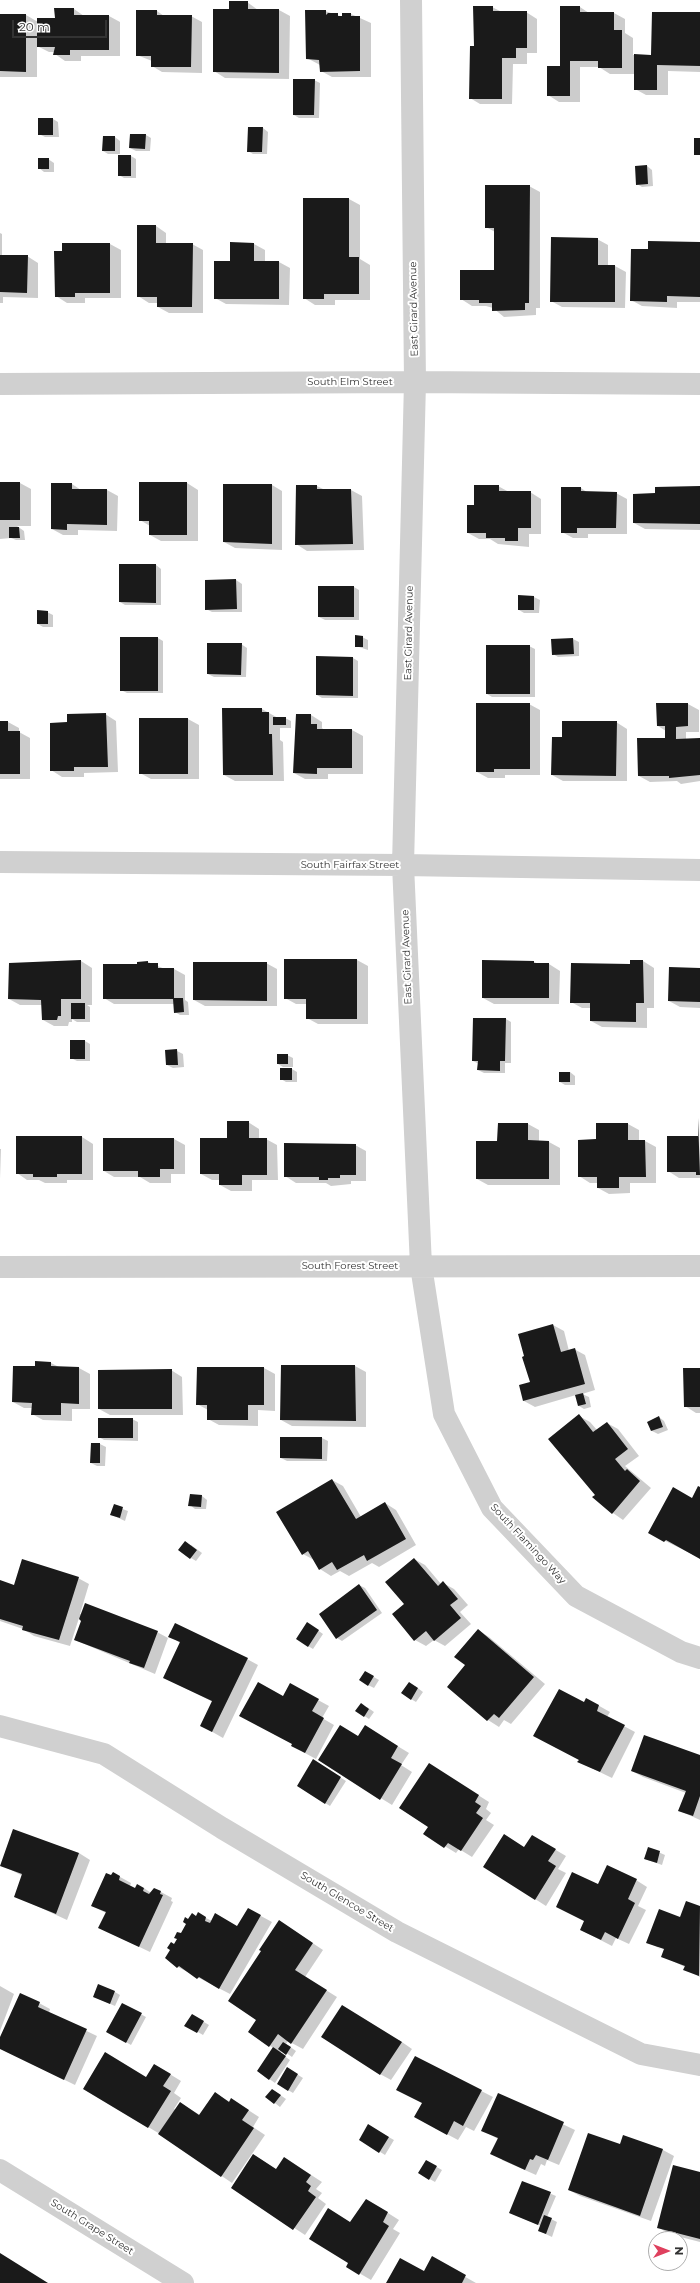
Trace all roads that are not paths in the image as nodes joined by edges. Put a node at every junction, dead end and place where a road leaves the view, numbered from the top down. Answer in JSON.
{"nodes":[{"id":1,"x":411,"y":0,"type":"edge"},
{"id":2,"x":415,"y":382,"type":"junction"},
{"id":3,"x":0,"y":384,"type":"edge"},
{"id":4,"x":700,"y":384,"type":"edge"},
{"id":5,"x":0,"y":862,"type":"edge"},
{"id":6,"x":403,"y":865,"type":"junction"},
{"id":7,"x":700,"y":870,"type":"edge"},
{"id":8,"x":420,"y":1266,"type":"junction"},
{"id":9,"x":700,"y":1266,"type":"edge"},
{"id":10,"x":0,"y":1267,"type":"edge"},
{"id":11,"x":700,"y":1658,"type":"edge"},
{"id":12,"x":0,"y":1726,"type":"edge"},
{"id":13,"x":700,"y":2065,"type":"edge"},
{"id":14,"x":0,"y":2170,"type":"edge"},
{"id":15,"x":183,"y":2283,"type":"edge"}],
"edges":[{"from":1,"to":2,"type":"street","name":"East Girard Avenue"},
{"from":2,"to":3,"type":"street","name":"South Elm Street"},
{"from":2,"to":4,"type":"street","name":"South Elm Street"},
{"from":2,"to":6,"type":"street","name":"East Girard Avenue"},
{"from":5,"to":6,"type":"street","name":"South Fairfax Street"},
{"from":6,"to":7,"type":"street","name":"South Fairfax Street"},
{"from":6,"to":8,"type":"street","name":"East Girard Avenue"},
{"from":8,"to":9,"type":"street","name":"South Forest Street"},
{"from":8,"to":10,"type":"street","name":"South Forest Street"},
{"from":8,"to":11,"type":"street","name":"South Flamingo Way"},
{"from":12,"to":13,"type":"street","name":"South Glencoe Street"},
{"from":14,"to":15,"type":"street","name":"South Grape Street"}]}
